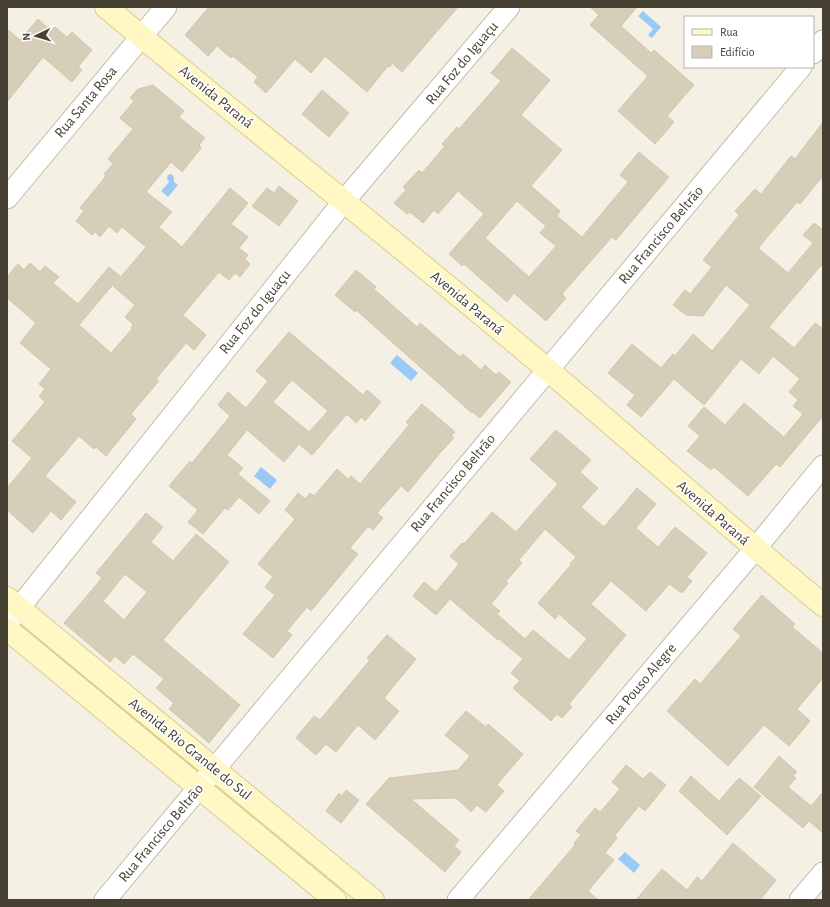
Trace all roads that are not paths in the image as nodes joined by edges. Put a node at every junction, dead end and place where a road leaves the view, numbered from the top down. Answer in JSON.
{"nodes":[{"id":1,"x":106,"y":7,"type":"edge"},
{"id":2,"x":166,"y":7,"type":"edge"},
{"id":3,"x":509,"y":7,"type":"edge"},
{"id":4,"x":141,"y":37,"type":"junction"},
{"id":5,"x":823,"y":41,"type":"edge"},
{"id":6,"x":814,"y":52,"type":"edge"},
{"id":7,"x":800,"y":68,"type":"edge"},
{"id":8,"x":7,"y":198,"type":"edge"},
{"id":9,"x":344,"y":201,"type":"junction"},
{"id":10,"x":548,"y":370,"type":"junction"},
{"id":11,"x":823,"y":466,"type":"edge"},
{"id":12,"x":755,"y":549,"type":"junction"},
{"id":13,"x":823,"y":605,"type":"edge"},
{"id":14,"x":11,"y":610,"type":"edge"},
{"id":15,"x":7,"y":629,"type":"edge"},
{"id":16,"x":214,"y":769,"type":"junction"},
{"id":17,"x":199,"y":788,"type":"junction"},
{"id":18,"x":823,"y":872,"type":"edge"},
{"id":19,"x":105,"y":900,"type":"edge"},
{"id":20,"x":335,"y":900,"type":"edge"},
{"id":21,"x":373,"y":900,"type":"edge"},
{"id":22,"x":458,"y":900,"type":"edge"},
{"id":23,"x":800,"y":900,"type":"edge"}],
"edges":[{"from":1,"to":4,"type":"street","name":"Avenida Paraná"},
{"from":2,"to":4,"type":"street","name":"Rua Santa Rosa"},
{"from":3,"to":9,"type":"street","name":"Rua Foz do Iguaçu"},
{"from":4,"to":8,"type":"street","name":"Rua Santa Rosa"},
{"from":4,"to":9,"type":"street","name":"Avenida Paraná"},
{"from":5,"to":6,"type":"street"},
{"from":7,"to":10,"type":"street","name":"Rua Francisco Beltrão"},
{"from":9,"to":10,"type":"street","name":"Avenida Paraná"},
{"from":9,"to":14,"type":"street","name":"Rua Foz do Iguaçu"},
{"from":10,"to":12,"type":"street","name":"Avenida Paraná"},
{"from":10,"to":16,"type":"street","name":"Rua Francisco Beltrão"},
{"from":11,"to":12,"type":"street","name":"Rua Pouso Alegre"},
{"from":12,"to":13,"type":"street","name":"Avenida Paraná"},
{"from":12,"to":22,"type":"street","name":"Rua Pouso Alegre"},
{"from":14,"to":16,"type":"street","name":"Avenida Rio Grande do Sul"},
{"from":15,"to":17,"type":"street","name":"Avenida Rio Grande do Sul"},
{"from":16,"to":17,"type":"street","name":"Rua Francisco Beltrão"},
{"from":16,"to":21,"type":"street","name":"Avenida Rio Grande do Sul"},
{"from":17,"to":19,"type":"street","name":"Rua Francisco Beltrão"},
{"from":17,"to":20,"type":"street","name":"Avenida Rio Grande do Sul"},
{"from":18,"to":23,"type":"street"}]}
